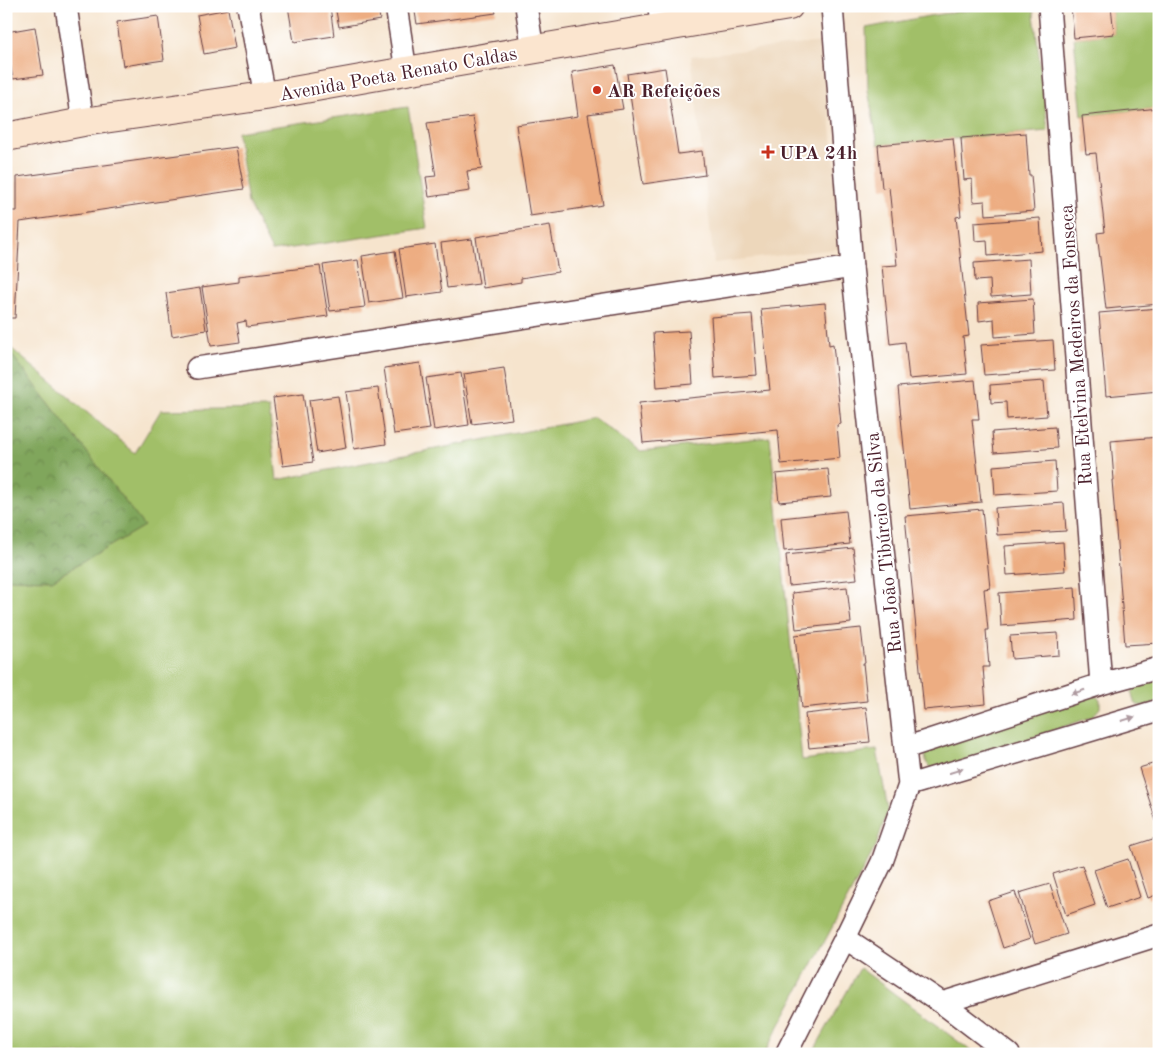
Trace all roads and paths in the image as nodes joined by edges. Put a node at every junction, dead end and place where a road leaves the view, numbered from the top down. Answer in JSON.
{"nodes":[{"id":1,"x":66,"y":6,"type":"edge"},
{"id":2,"x":248,"y":6,"type":"edge"},
{"id":3,"x":396,"y":6,"type":"edge"},
{"id":4,"x":526,"y":6,"type":"edge"},
{"id":5,"x":789,"y":6,"type":"edge"},
{"id":6,"x":832,"y":6,"type":"edge"},
{"id":7,"x":1049,"y":6,"type":"edge"},
{"id":8,"x":661,"y":17,"type":"edge"},
{"id":9,"x":534,"y":50,"type":"junction"},
{"id":10,"x":406,"y":71,"type":"junction"},
{"id":11,"x":265,"y":96,"type":"junction"},
{"id":12,"x":83,"y":122,"type":"junction"},
{"id":13,"x":6,"y":137,"type":"edge"},
{"id":14,"x":852,"y":267,"type":"junction"},
{"id":15,"x":197,"y":368,"type":"dead end"},
{"id":16,"x":1159,"y":668,"type":"edge"},
{"id":17,"x":1101,"y":684,"type":"junction"},
{"id":18,"x":1159,"y":710,"type":"edge"},
{"id":19,"x":905,"y":748,"type":"junction"},
{"id":20,"x":909,"y":785,"type":"junction"},
{"id":21,"x":1159,"y":935,"type":"edge"},
{"id":22,"x":845,"y":938,"type":"junction"},
{"id":23,"x":942,"y":1003,"type":"junction"},
{"id":24,"x":786,"y":1054,"type":"edge"},
{"id":25,"x":1009,"y":1054,"type":"edge"}],
"edges":[{"from":1,"to":12,"type":"street"},
{"from":2,"to":11,"type":"street"},
{"from":3,"to":10,"type":"street"},
{"from":4,"to":9,"type":"street"},
{"from":5,"to":8,"type":"main road","name":"Avenida Poeta Renato Caldas"},
{"from":6,"to":14,"type":"street","name":"Rua João Tibúrcio da Silva"},
{"from":7,"to":17,"type":"street","name":"Rua Etelvina Medeiros da Fonseca"},
{"from":8,"to":9,"type":"main road","name":"Avenida Poeta Renato Caldas"},
{"from":9,"to":10,"type":"main road","name":"Avenida Poeta Renato Caldas"},
{"from":10,"to":11,"type":"main road","name":"Avenida Poeta Renato Caldas"},
{"from":11,"to":12,"type":"main road","name":"Avenida Poeta Renato Caldas"},
{"from":12,"to":13,"type":"main road","name":"Avenida Poeta Renato Caldas"},
{"from":14,"to":15,"type":"street"},
{"from":14,"to":19,"type":"street","name":"Rua João Tibúrcio da Silva"},
{"from":16,"to":17,"type":"street"},
{"from":17,"to":19,"type":"street","one_way":true},
{"from":20,"to":18,"type":"street","one_way":true},
{"from":19,"to":20,"type":"street","name":"Rua João Tibúrcio da Silva"},
{"from":20,"to":22,"type":"street","name":"Rua João Tibúrcio da Silva"},
{"from":21,"to":23,"type":"street"},
{"from":22,"to":23,"type":"street"},
{"from":22,"to":24,"type":"street","name":"Rua João Tibúrcio da Silva"},
{"from":23,"to":25,"type":"street"}]}
